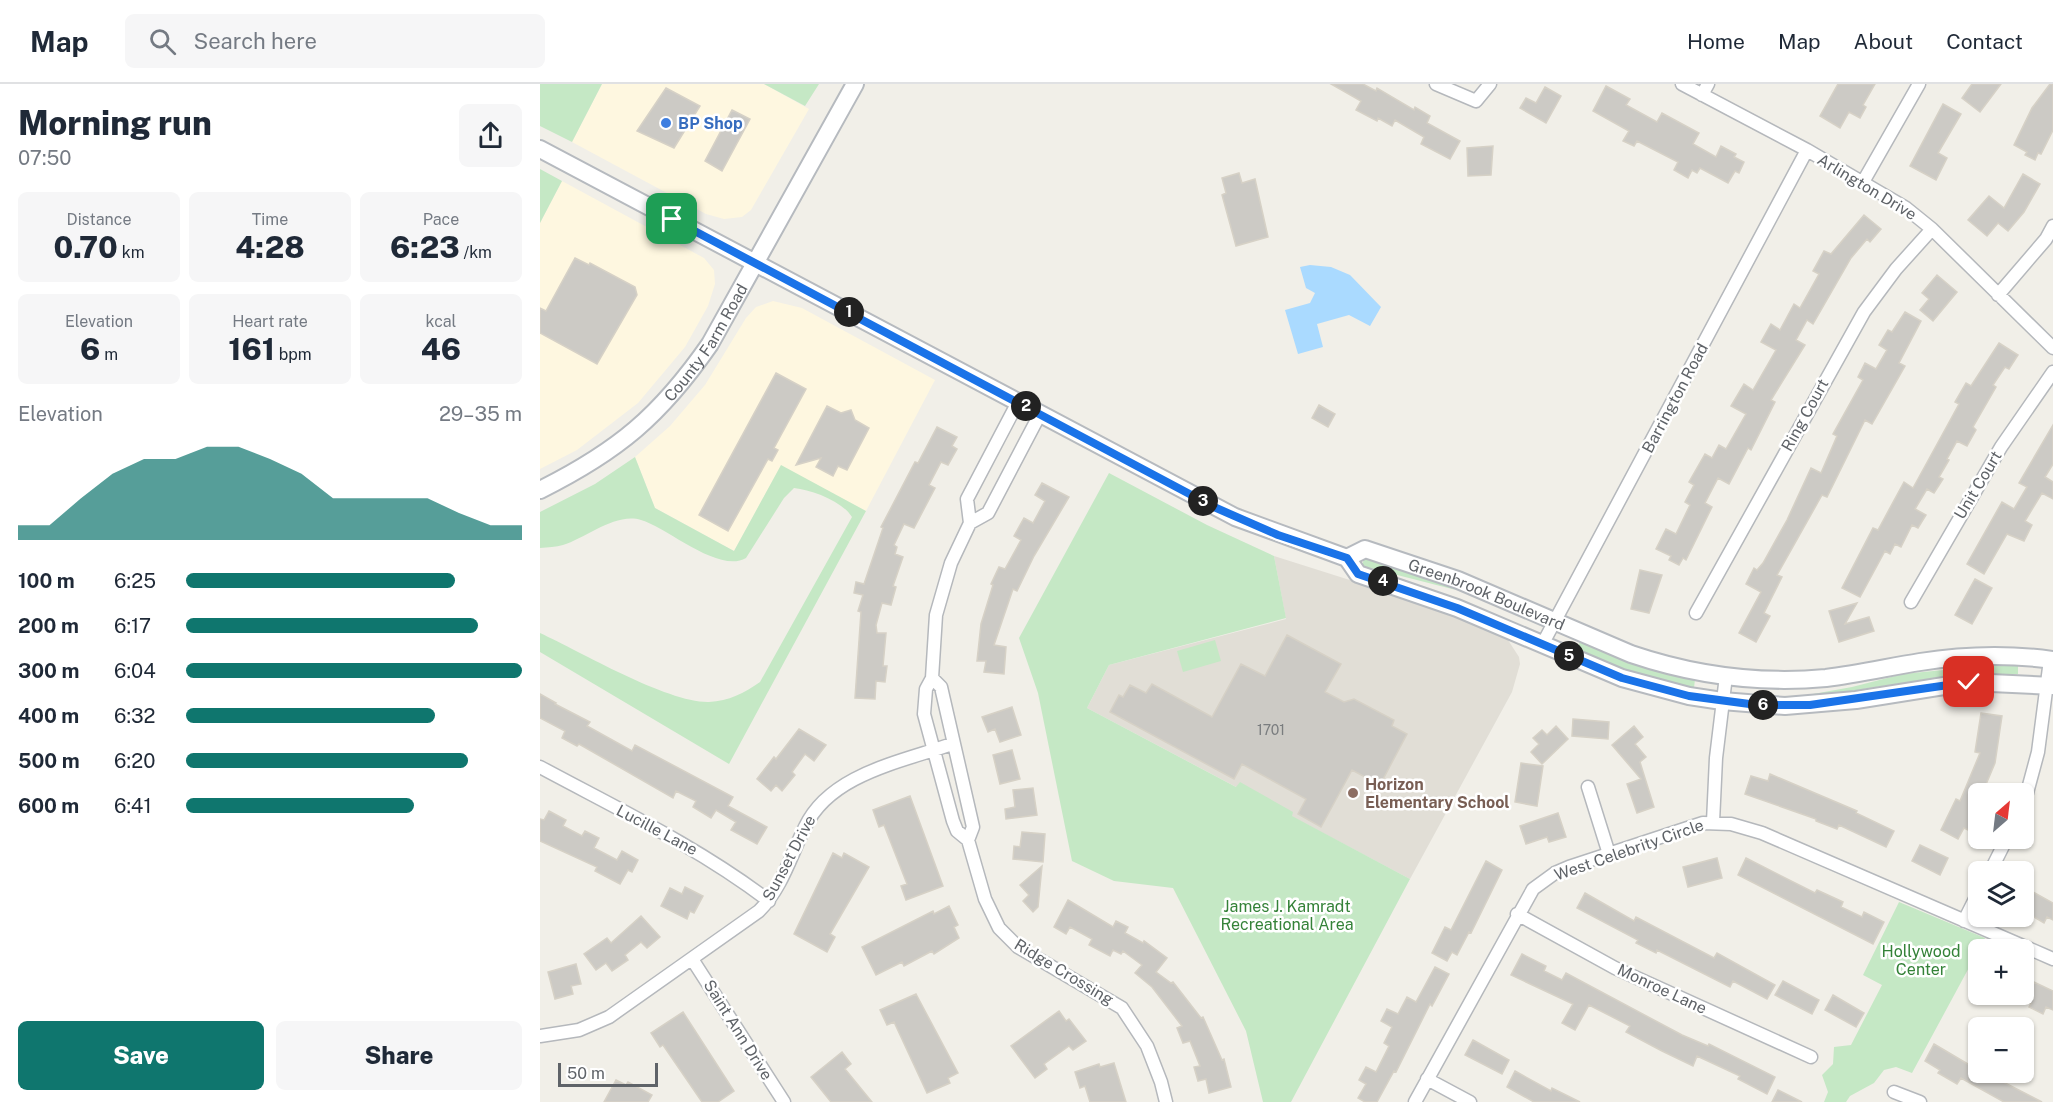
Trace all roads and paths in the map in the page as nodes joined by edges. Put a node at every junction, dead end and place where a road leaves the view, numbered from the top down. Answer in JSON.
{"nodes":[{"id":1,"x":855,"y":84,"type":"edge"},
{"id":2,"x":1437,"y":84,"type":"edge"},
{"id":3,"x":1490,"y":84,"type":"edge"},
{"id":4,"x":1682,"y":84,"type":"edge"},
{"id":5,"x":1919,"y":84,"type":"edge"},
{"id":6,"x":1705,"y":90,"type":"edge"},
{"id":7,"x":540,"y":149,"type":"edge"},
{"id":8,"x":1807,"y":150,"type":"junction"},
{"id":9,"x":1863,"y":182,"type":"junction"},
{"id":10,"x":2053,"y":226,"type":"edge"},
{"id":11,"x":1932,"y":229,"type":"junction"},
{"id":12,"x":755,"y":261,"type":"junction"},
{"id":13,"x":1998,"y":295,"type":"junction"},
{"id":14,"x":2053,"y":348,"type":"edge"},
{"id":15,"x":2053,"y":372,"type":"edge"},
{"id":16,"x":1018,"y":402,"type":"junction"},
{"id":17,"x":1040,"y":414,"type":"junction"},
{"id":18,"x":540,"y":490,"type":"edge"},
{"id":19,"x":970,"y":523,"type":"junction"},
{"id":20,"x":1347,"y":558,"type":"junction"},
{"id":21,"x":1911,"y":602,"type":"dead end"},
{"id":22,"x":1696,"y":613,"type":"dead end"},
{"id":23,"x":1555,"y":621,"type":"junction"},
{"id":24,"x":1542,"y":645,"type":"junction"},
{"id":25,"x":2052,"y":660,"type":"edge"},
{"id":26,"x":1726,"y":676,"type":"junction"},
{"id":27,"x":933,"y":678,"type":"junction"},
{"id":28,"x":2050,"y":686,"type":"edge"},
{"id":29,"x":1722,"y":701,"type":"junction"},
{"id":30,"x":952,"y":744,"type":"junction"},
{"id":31,"x":933,"y":751,"type":"junction"},
{"id":32,"x":540,"y":767,"type":"edge"},
{"id":33,"x":2030,"y":783,"type":"edge"},
{"id":34,"x":1588,"y":787,"type":"dead end"},
{"id":35,"x":1713,"y":822,"type":"junction"},
{"id":36,"x":968,"y":840,"type":"junction"},
{"id":37,"x":1609,"y":854,"type":"junction"},
{"id":38,"x":769,"y":901,"type":"junction"},
{"id":39,"x":1968,"y":913,"type":"edge"},
{"id":40,"x":1517,"y":914,"type":"junction"},
{"id":41,"x":1964,"y":921,"type":"junction"},
{"id":42,"x":693,"y":959,"type":"junction"},
{"id":43,"x":2053,"y":959,"type":"edge"},
{"id":44,"x":540,"y":1036,"type":"edge"},
{"id":45,"x":1811,"y":1057,"type":"dead end"},
{"id":46,"x":1427,"y":1079,"type":"junction"},
{"id":47,"x":1894,"y":1092,"type":"dead end"},
{"id":48,"x":784,"y":1102,"type":"edge"},
{"id":49,"x":1166,"y":1102,"type":"edge"},
{"id":50,"x":1415,"y":1102,"type":"edge"},
{"id":51,"x":1470,"y":1102,"type":"edge"},
{"id":52,"x":1920,"y":1102,"type":"edge"}],
"edges":[{"from":1,"to":12,"type":"main road","name":"County Farm Road"},
{"from":2,"to":3,"type":"street"},
{"from":4,"to":6,"type":"street","name":"Arlington Drive"},
{"from":5,"to":9,"type":"street"},
{"from":6,"to":8,"type":"street","name":"Arlington Drive"},
{"from":7,"to":12,"type":"main road","name":"Greenbrook Boulevard"},
{"from":8,"to":9,"type":"street","name":"Arlington Drive"},
{"from":8,"to":23,"type":"street","name":"Barrington Road"},
{"from":9,"to":11,"type":"street","name":"Arlington Drive"},
{"from":10,"to":13,"type":"street"},
{"from":11,"to":13,"type":"street","name":"Arlington Drive"},
{"from":11,"to":22,"type":"street","name":"Ring Court"},
{"from":12,"to":16,"type":"main road","name":"Greenbrook Boulevard"},
{"from":12,"to":18,"type":"main road","name":"County Farm Road"},
{"from":13,"to":14,"type":"street","name":"Arlington Drive"},
{"from":15,"to":21,"type":"street","name":"Unit Court"},
{"from":16,"to":17,"type":"main road","name":"Greenbrook Boulevard"},
{"from":16,"to":19,"type":"street","name":"Ridge Crossing"},
{"from":17,"to":19,"type":"street","name":"Ridge Crossing"},
{"from":17,"to":20,"type":"main road","name":"Greenbrook Boulevard"},
{"from":19,"to":27,"type":"street","name":"Ridge Crossing"},
{"from":20,"to":23,"type":"main road","name":"Greenbrook Boulevard"},
{"from":20,"to":24,"type":"main road","name":"Greenbrook Boulevard"},
{"from":23,"to":24,"type":"street","name":"Barrington Road"},
{"from":23,"to":26,"type":"main road","name":"Greenbrook Boulevard"},
{"from":24,"to":29,"type":"main road","name":"Greenbrook Boulevard"},
{"from":25,"to":26,"type":"main road","name":"Greenbrook Boulevard"},
{"from":25,"to":28,"type":"street"},
{"from":26,"to":29,"type":"street"},
{"from":27,"to":30,"type":"street","name":"Ridge Crossing"},
{"from":27,"to":31,"type":"street","name":"Ridge Crossing"},
{"from":28,"to":29,"type":"main road","name":"Greenbrook Boulevard"},
{"from":28,"to":33,"type":"street"},
{"from":29,"to":35,"type":"street"},
{"from":30,"to":31,"type":"street","name":"Sunset Drive"},
{"from":30,"to":36,"type":"street","name":"Ridge Crossing"},
{"from":31,"to":36,"type":"street","name":"Ridge Crossing"},
{"from":31,"to":38,"type":"street","name":"Sunset Drive"},
{"from":32,"to":38,"type":"street","name":"Lucille Lane"},
{"from":34,"to":37,"type":"street"},
{"from":35,"to":37,"type":"street","name":"West Celebrity Circle"},
{"from":35,"to":41,"type":"street","name":"West Celebrity Circle"},
{"from":36,"to":49,"type":"street","name":"Ridge Crossing"},
{"from":37,"to":40,"type":"street","name":"West Celebrity Circle"},
{"from":38,"to":42,"type":"street","name":"Sunset Drive"},
{"from":39,"to":41,"type":"street"},
{"from":40,"to":45,"type":"street","name":"Monroe Lane"},
{"from":40,"to":46,"type":"street","name":"West Celebrity Circle"},
{"from":41,"to":43,"type":"street","name":"West Celebrity Circle"},
{"from":42,"to":44,"type":"street","name":"Sunset Drive"},
{"from":42,"to":48,"type":"street","name":"Saint Ann Drive"},
{"from":46,"to":50,"type":"street","name":"West Celebrity Circle"},
{"from":46,"to":51,"type":"street"},
{"from":47,"to":52,"type":"street"}]}
